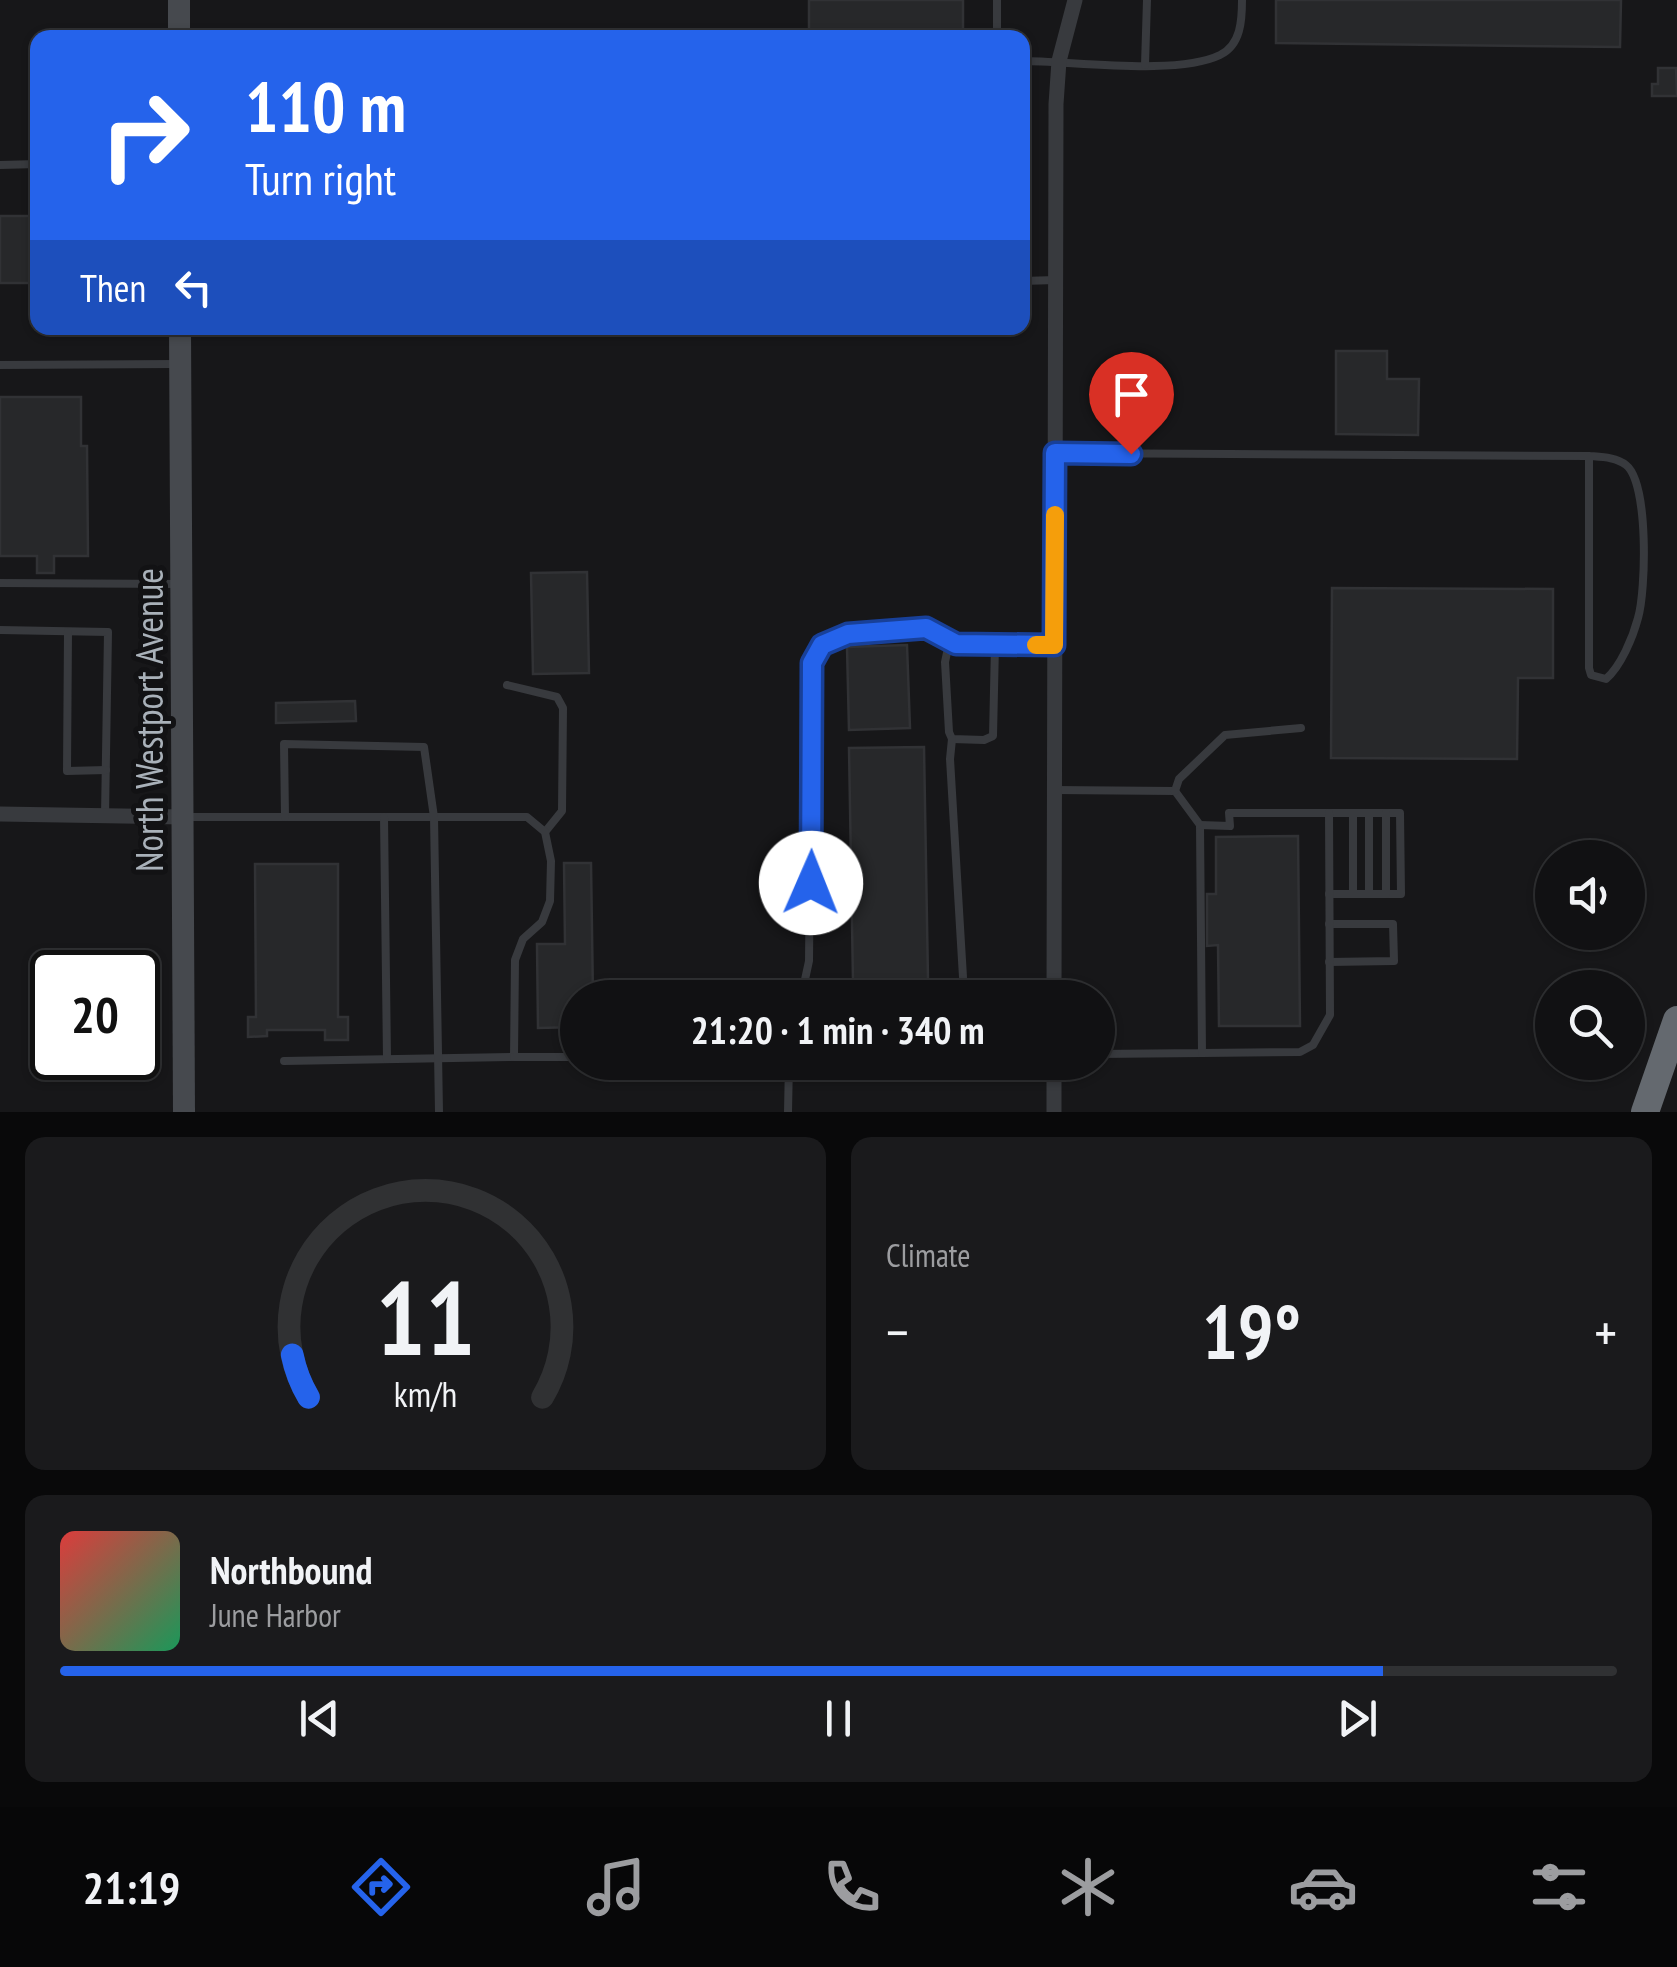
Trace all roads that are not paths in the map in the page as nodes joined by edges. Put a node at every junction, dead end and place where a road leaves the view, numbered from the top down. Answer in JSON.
{"nodes":[{"id":1,"x":179,"y":0,"type":"edge"},
{"id":2,"x":997,"y":0,"type":"edge"},
{"id":3,"x":1075,"y":0,"type":"edge"},
{"id":4,"x":1146,"y":0,"type":"edge"},
{"id":5,"x":1242,"y":0,"type":"edge"},
{"id":6,"x":178,"y":30,"type":"edge"},
{"id":7,"x":997,"y":30,"type":"edge"},
{"id":8,"x":1030,"y":61,"type":"edge"},
{"id":9,"x":1060,"y":61,"type":"junction"},
{"id":10,"x":1145,"y":65,"type":"junction"},
{"id":11,"x":30,"y":164,"type":"edge"},
{"id":12,"x":0,"y":165,"type":"edge"},
{"id":13,"x":1056,"y":280,"type":"junction"},
{"id":14,"x":1030,"y":281,"type":"edge"},
{"id":15,"x":180,"y":335,"type":"edge"},
{"id":16,"x":181,"y":364,"type":"junction"},
{"id":17,"x":0,"y":365,"type":"edge"},
{"id":18,"x":1055,"y":453,"type":"junction"},
{"id":19,"x":1589,"y":456,"type":"junction"},
{"id":20,"x":0,"y":583,"type":"edge"},
{"id":21,"x":182,"y":584,"type":"junction"},
{"id":22,"x":0,"y":630,"type":"edge"},
{"id":23,"x":68,"y":632,"type":"junction"},
{"id":24,"x":956,"y":644,"type":"junction"},
{"id":25,"x":995,"y":645,"type":"junction"},
{"id":26,"x":1054,"y":645,"type":"junction"},
{"id":27,"x":507,"y":685,"type":"dead end"},
{"id":28,"x":1301,"y":728,"type":"dead end"},
{"id":29,"x":952,"y":739,"type":"junction"},
{"id":30,"x":106,"y":770,"type":"junction"},
{"id":31,"x":1054,"y":790,"type":"junction"},
{"id":32,"x":1175,"y":790,"type":"junction"},
{"id":33,"x":1329,"y":813,"type":"junction"},
{"id":34,"x":1353,"y":813,"type":"junction"},
{"id":35,"x":1369,"y":813,"type":"junction"},
{"id":36,"x":1386,"y":813,"type":"junction"},
{"id":37,"x":0,"y":814,"type":"edge"},
{"id":38,"x":105,"y":816,"type":"junction"},
{"id":39,"x":184,"y":817,"type":"junction"},
{"id":40,"x":285,"y":817,"type":"junction"},
{"id":41,"x":384,"y":817,"type":"junction"},
{"id":42,"x":434,"y":817,"type":"junction"},
{"id":43,"x":1200,"y":826,"type":"junction"},
{"id":44,"x":545,"y":832,"type":"junction"},
{"id":45,"x":1329,"y":894,"type":"junction"},
{"id":46,"x":1354,"y":894,"type":"junction"},
{"id":47,"x":1369,"y":894,"type":"junction"},
{"id":48,"x":1386,"y":894,"type":"junction"},
{"id":49,"x":1329,"y":924,"type":"junction"},
{"id":50,"x":1329,"y":962,"type":"junction"},
{"id":51,"x":962,"y":978,"type":"dead end"},
{"id":52,"x":805,"y":980,"type":"edge"},
{"id":53,"x":1054,"y":980,"type":"edge"},
{"id":54,"x":1677,"y":1020,"type":"edge"},
{"id":55,"x":1202,"y":1053,"type":"junction"},
{"id":56,"x":1115,"y":1054,"type":"edge"},
{"id":57,"x":560,"y":1057,"type":"edge"},
{"id":58,"x":438,"y":1058,"type":"junction"},
{"id":59,"x":514,"y":1058,"type":"junction"},
{"id":60,"x":387,"y":1060,"type":"junction"},
{"id":61,"x":284,"y":1061,"type":"dead end"},
{"id":62,"x":789,"y":1080,"type":"edge"},
{"id":63,"x":1054,"y":1080,"type":"edge"},
{"id":64,"x":184,"y":1112,"type":"edge"},
{"id":65,"x":439,"y":1112,"type":"edge"},
{"id":66,"x":788,"y":1112,"type":"edge"},
{"id":67,"x":1054,"y":1112,"type":"edge"},
{"id":68,"x":1645,"y":1112,"type":"edge"}],
"edges":[{"from":1,"to":6,"type":"main road"},
{"from":2,"to":7,"type":"lane"},
{"from":3,"to":9,"type":"street"},
{"from":4,"to":10,"type":"lane"},
{"from":5,"to":10,"type":"lane"},
{"from":8,"to":9,"type":"lane"},
{"from":9,"to":10,"type":"lane"},
{"from":9,"to":13,"type":"street"},
{"from":11,"to":12,"type":"lane"},
{"from":13,"to":14,"type":"lane"},
{"from":13,"to":18,"type":"street"},
{"from":15,"to":16,"type":"main road","name":"North Westport Avenue"},
{"from":16,"to":17,"type":"lane"},
{"from":16,"to":21,"type":"main road","name":"North Westport Avenue"},
{"from":18,"to":19,"type":"lane"},
{"from":18,"to":26,"type":"street"},
{"from":19,"to":19,"type":"lane"},
{"from":20,"to":21,"type":"lane"},
{"from":21,"to":39,"type":"main road","name":"North Westport Avenue"},
{"from":22,"to":23,"type":"lane"},
{"from":23,"to":30,"type":"lane"},
{"from":23,"to":30,"type":"lane"},
{"from":24,"to":25,"type":"lane"},
{"from":24,"to":29,"type":"lane"},
{"from":24,"to":52,"type":"lane"},
{"from":25,"to":26,"type":"lane"},
{"from":25,"to":29,"type":"lane"},
{"from":26,"to":31,"type":"street"},
{"from":27,"to":44,"type":"lane"},
{"from":28,"to":32,"type":"lane"},
{"from":29,"to":51,"type":"lane"},
{"from":30,"to":38,"type":"lane"},
{"from":31,"to":32,"type":"lane"},
{"from":31,"to":53,"type":"street"},
{"from":32,"to":43,"type":"lane"},
{"from":33,"to":34,"type":"lane"},
{"from":33,"to":43,"type":"lane"},
{"from":33,"to":45,"type":"lane"},
{"from":34,"to":35,"type":"lane"},
{"from":34,"to":46,"type":"lane"},
{"from":35,"to":36,"type":"lane"},
{"from":35,"to":47,"type":"lane"},
{"from":36,"to":48,"type":"lane"},
{"from":36,"to":48,"type":"lane"},
{"from":37,"to":38,"type":"street"},
{"from":38,"to":39,"type":"street"},
{"from":39,"to":40,"type":"lane"},
{"from":39,"to":64,"type":"main road","name":"North Westport Avenue"},
{"from":40,"to":41,"type":"lane"},
{"from":40,"to":42,"type":"lane"},
{"from":41,"to":42,"type":"lane"},
{"from":41,"to":60,"type":"lane"},
{"from":42,"to":44,"type":"lane"},
{"from":42,"to":58,"type":"lane"},
{"from":43,"to":55,"type":"lane"},
{"from":44,"to":59,"type":"lane"},
{"from":45,"to":46,"type":"lane"},
{"from":45,"to":49,"type":"lane"},
{"from":46,"to":47,"type":"lane"},
{"from":47,"to":48,"type":"lane"},
{"from":49,"to":50,"type":"lane"},
{"from":49,"to":50,"type":"lane"},
{"from":50,"to":55,"type":"lane"},
{"from":54,"to":68,"type":"highway"},
{"from":55,"to":56,"type":"lane"},
{"from":57,"to":59,"type":"lane"},
{"from":58,"to":59,"type":"lane"},
{"from":58,"to":60,"type":"lane"},
{"from":58,"to":65,"type":"lane"},
{"from":60,"to":61,"type":"lane"},
{"from":62,"to":66,"type":"lane"},
{"from":63,"to":67,"type":"street"}]}
